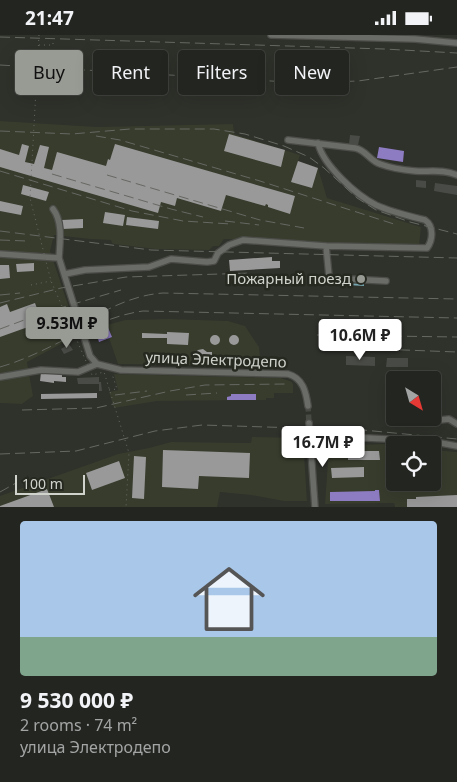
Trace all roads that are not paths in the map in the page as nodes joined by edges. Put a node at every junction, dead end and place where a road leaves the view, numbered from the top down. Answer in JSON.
{"nodes":[{"id":1,"x":270,"y":35,"type":"edge"},
{"id":2,"x":457,"y":43,"type":"edge"},
{"id":3,"x":288,"y":140,"type":"dead end"},
{"id":4,"x":318,"y":143,"type":"junction"},
{"id":5,"x":457,"y":175,"type":"edge"},
{"id":6,"x":53,"y":209,"type":"dead end"},
{"id":7,"x":326,"y":247,"type":"junction"},
{"id":8,"x":0,"y":254,"type":"edge"},
{"id":9,"x":60,"y":258,"type":"junction"},
{"id":10,"x":65,"y":274,"type":"junction"},
{"id":11,"x":386,"y":281,"type":"dead end"},
{"id":12,"x":97,"y":364,"type":"junction"},
{"id":13,"x":0,"y":377,"type":"edge"},
{"id":14,"x":308,"y":406,"type":"tunnel mouth"},
{"id":15,"x":441,"y":420,"type":"edge"},
{"id":16,"x":309,"y":423,"type":"tunnel mouth"},
{"id":17,"x":457,"y":424,"type":"edge"},
{"id":18,"x":311,"y":437,"type":"junction"},
{"id":19,"x":386,"y":440,"type":"edge"},
{"id":20,"x":441,"y":444,"type":"edge"},
{"id":21,"x":457,"y":446,"type":"edge"},
{"id":22,"x":315,"y":504,"type":"edge"}],
"edges":[{"from":1,"to":2,"type":"street"},
{"from":3,"to":4,"type":"street"},
{"from":4,"to":5,"type":"street"},
{"from":4,"to":7,"type":"street"},
{"from":6,"to":9,"type":"street"},
{"from":7,"to":10,"type":"street"},
{"from":7,"to":11,"type":"street"},
{"from":8,"to":9,"type":"street"},
{"from":9,"to":10,"type":"street"},
{"from":10,"to":12,"type":"street"},
{"from":12,"to":13,"type":"street"},
{"from":12,"to":14,"type":"street","name":"улица Электродепо"},
{"from":15,"to":17,"type":"street"},
{"from":16,"to":18,"type":"street"},
{"from":18,"to":19,"type":"street"},
{"from":18,"to":22,"type":"street"},
{"from":20,"to":21,"type":"street"}]}
